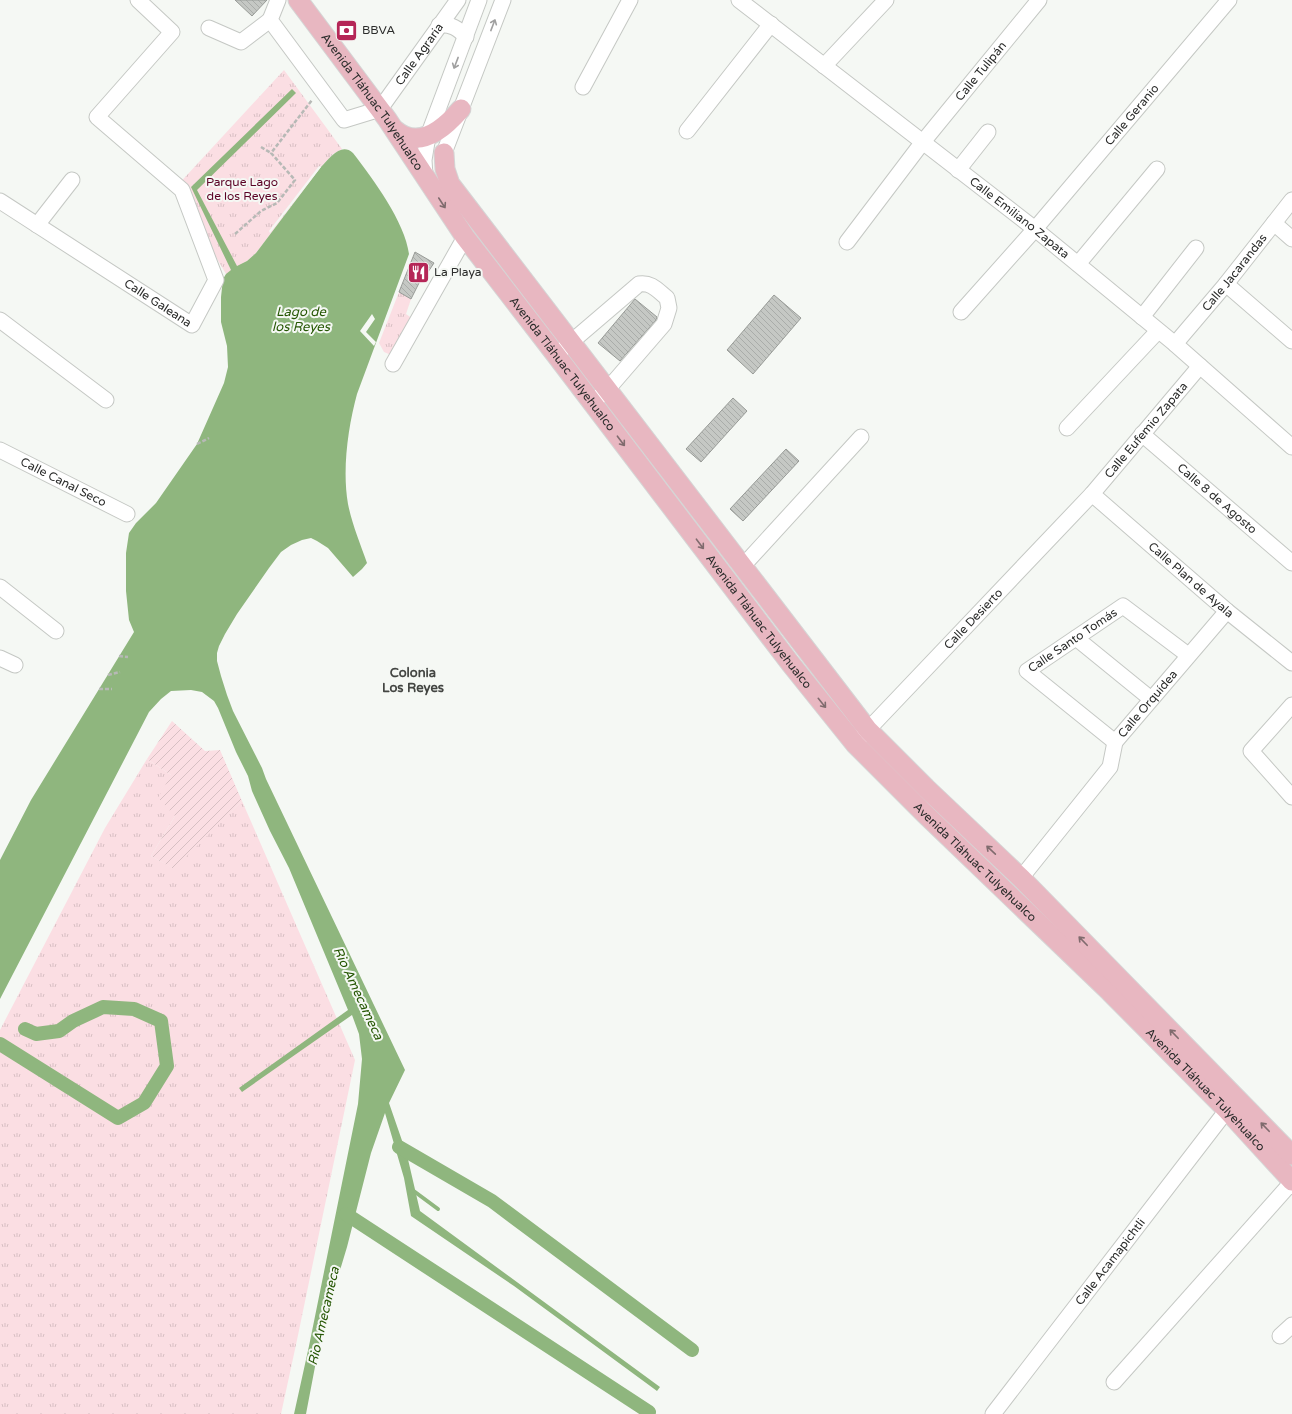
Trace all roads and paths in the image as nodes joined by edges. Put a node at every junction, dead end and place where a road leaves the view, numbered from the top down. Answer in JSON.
{"nodes":[{"id":1,"x":138,"y":0,"type":"edge"},
{"id":2,"x":278,"y":0,"type":"edge"},
{"id":3,"x":298,"y":0,"type":"edge"},
{"id":4,"x":458,"y":0,"type":"edge"},
{"id":5,"x":479,"y":0,"type":"edge"},
{"id":6,"x":503,"y":0,"type":"edge"},
{"id":7,"x":630,"y":0,"type":"edge"},
{"id":8,"x":739,"y":0,"type":"edge"},
{"id":9,"x":886,"y":0,"type":"edge"},
{"id":10,"x":1039,"y":0,"type":"edge"},
{"id":11,"x":1229,"y":0,"type":"edge"},
{"id":12,"x":270,"y":20,"type":"junction"},
{"id":13,"x":771,"y":24,"type":"junction"},
{"id":14,"x":439,"y":26,"type":"junction"},
{"id":15,"x":209,"y":28,"type":"dead end"},
{"id":16,"x":466,"y":37,"type":"junction"},
{"id":17,"x":824,"y":66,"type":"junction"},
{"id":18,"x":583,"y":87,"type":"dead end"},
{"id":19,"x":321,"y":89,"type":"junction"},
{"id":20,"x":380,"y":109,"type":"junction"},
{"id":21,"x":461,"y":109,"type":"junction"},
{"id":22,"x":395,"y":130,"type":"junction"},
{"id":23,"x":687,"y":131,"type":"dead end"},
{"id":24,"x":988,"y":132,"type":"dead end"},
{"id":25,"x":428,"y":136,"type":"junction"},
{"id":26,"x":922,"y":143,"type":"junction"},
{"id":27,"x":261,"y":147,"type":"dead end"},
{"id":28,"x":271,"y":153,"type":"junction"},
{"id":29,"x":444,"y":153,"type":"joint"},
{"id":30,"x":1157,"y":169,"type":"dead end"},
{"id":31,"x":958,"y":170,"type":"junction"},
{"id":32,"x":425,"y":176,"type":"junction"},
{"id":33,"x":72,"y":180,"type":"dead end"},
{"id":34,"x":1292,"y":200,"type":"edge"},
{"id":35,"x":0,"y":201,"type":"edge"},
{"id":36,"x":1274,"y":223,"type":"junction"},
{"id":37,"x":37,"y":225,"type":"junction"},
{"id":38,"x":1035,"y":229,"type":"junction"},
{"id":39,"x":235,"y":234,"type":"dead end"},
{"id":40,"x":465,"y":237,"type":"junction"},
{"id":41,"x":1292,"y":239,"type":"edge"},
{"id":42,"x":847,"y":242,"type":"dead end"},
{"id":43,"x":1196,"y":248,"type":"dead end"},
{"id":44,"x":1078,"y":264,"type":"junction"},
{"id":45,"x":1226,"y":284,"type":"junction"},
{"id":46,"x":961,"y":312,"type":"dead end"},
{"id":47,"x":1142,"y":317,"type":"junction"},
{"id":48,"x":0,"y":320,"type":"edge"},
{"id":49,"x":1158,"y":330,"type":"junction"},
{"id":50,"x":1292,"y":341,"type":"edge"},
{"id":51,"x":572,"y":342,"type":"junction"},
{"id":52,"x":1175,"y":344,"type":"junction"},
{"id":53,"x":556,"y":354,"type":"junction"},
{"id":54,"x":393,"y":364,"type":"dead end"},
{"id":55,"x":1200,"y":366,"type":"junction"},
{"id":56,"x":607,"y":390,"type":"junction"},
{"id":57,"x":106,"y":400,"type":"dead end"},
{"id":58,"x":592,"y":403,"type":"junction"},
{"id":59,"x":1067,"y":428,"type":"dead end"},
{"id":60,"x":1142,"y":434,"type":"junction"},
{"id":61,"x":861,"y":437,"type":"dead end"},
{"id":62,"x":209,"y":438,"type":"dead end"},
{"id":63,"x":197,"y":444,"type":"dead end"},
{"id":64,"x":1292,"y":447,"type":"edge"},
{"id":65,"x":0,"y":450,"type":"edge"},
{"id":66,"x":1092,"y":494,"type":"junction"},
{"id":67,"x":127,"y":514,"type":"dead end"},
{"id":68,"x":1292,"y":563,"type":"edge"},
{"id":69,"x":742,"y":567,"type":"junction"},
{"id":70,"x":728,"y":581,"type":"junction"},
{"id":71,"x":0,"y":587,"type":"edge"},
{"id":72,"x":1227,"y":611,"type":"junction"},
{"id":73,"x":56,"y":631,"type":"dead end"},
{"id":74,"x":1076,"y":638,"type":"junction"},
{"id":75,"x":807,"y":651,"type":"junction"},
{"id":76,"x":119,"y":656,"type":"dead end"},
{"id":77,"x":1188,"y":656,"type":"junction"},
{"id":78,"x":128,"y":657,"type":"dead end"},
{"id":79,"x":0,"y":658,"type":"edge"},
{"id":80,"x":790,"y":663,"type":"junction"},
{"id":81,"x":1292,"y":663,"type":"edge"},
{"id":82,"x":15,"y":665,"type":"dead end"},
{"id":83,"x":120,"y":672,"type":"dead end"},
{"id":84,"x":108,"y":675,"type":"dead end"},
{"id":85,"x":112,"y":688,"type":"dead end"},
{"id":86,"x":99,"y":689,"type":"dead end"},
{"id":87,"x":1151,"y":700,"type":"junction"},
{"id":88,"x":1292,"y":705,"type":"edge"},
{"id":89,"x":868,"y":730,"type":"junction"},
{"id":90,"x":1115,"y":742,"type":"junction"},
{"id":91,"x":855,"y":744,"type":"junction"},
{"id":92,"x":911,"y":774,"type":"junction"},
{"id":93,"x":897,"y":786,"type":"junction"},
{"id":94,"x":1292,"y":797,"type":"edge"},
{"id":95,"x":970,"y":830,"type":"junction"},
{"id":96,"x":957,"y":844,"type":"junction"},
{"id":97,"x":1021,"y":878,"type":"junction"},
{"id":98,"x":1116,"y":986,"type":"junction"},
{"id":99,"x":1227,"y":1110,"type":"junction"},
{"id":100,"x":1292,"y":1155,"type":"edge"},
{"id":101,"x":1292,"y":1182,"type":"edge"},
{"id":102,"x":1292,"y":1325,"type":"edge"},
{"id":103,"x":1280,"y":1336,"type":"dead end"},
{"id":104,"x":1114,"y":1382,"type":"dead end"},
{"id":105,"x":993,"y":1414,"type":"edge"}],
"edges":[{"from":1,"to":37,"type":"street","name":"Calle Galeana"},
{"from":2,"to":12,"type":"street"},
{"from":3,"to":20,"type":"main road","name":"Avenida Tláhuac Tulyehualco"},
{"from":4,"to":14,"type":"street","name":"Calle Agraria"},
{"from":5,"to":16,"type":"street"},
{"from":21,"to":6,"type":"street","one_way":true},
{"from":7,"to":18,"type":"street"},
{"from":8,"to":13,"type":"street","name":"Calle Emiliano Zapata"},
{"from":9,"to":17,"type":"street"},
{"from":10,"to":26,"type":"street","name":"Calle Tulipán"},
{"from":11,"to":38,"type":"street","name":"Calle Geranio"},
{"from":12,"to":15,"type":"street"},
{"from":12,"to":19,"type":"street"},
{"from":13,"to":17,"type":"street","name":"Calle Emiliano Zapata"},
{"from":13,"to":23,"type":"street"},
{"from":14,"to":16,"type":"street"},
{"from":14,"to":20,"type":"street","name":"Calle Agraria"},
{"from":16,"to":25,"type":"street","one_way":true},
{"from":17,"to":26,"type":"street","name":"Calle Emiliano Zapata"},
{"from":19,"to":20,"type":"street"},
{"from":19,"to":28,"type":"path"},
{"from":20,"to":22,"type":"main road","name":"Avenida Tláhuac Tulyehualco"},
{"from":21,"to":25,"type":"main road"},
{"from":21,"to":29,"type":"street"},
{"from":22,"to":25,"type":"main road"},
{"from":22,"to":32,"type":"main road","name":"Avenida Tláhuac Tulyehualco"},
{"from":24,"to":31,"type":"street"},
{"from":25,"to":32,"type":"street"},
{"from":26,"to":31,"type":"street","name":"Calle Emiliano Zapata"},
{"from":26,"to":42,"type":"street","name":"Calle Tulipán"},
{"from":27,"to":28,"type":"path"},
{"from":28,"to":39,"type":"path"},
{"from":29,"to":51,"type":"main road","name":"Avenida Tláhuac Tulyehualco"},
{"from":30,"to":44,"type":"street"},
{"from":31,"to":38,"type":"street","name":"Calle Emiliano Zapata"},
{"from":32,"to":40,"type":"main road","name":"Avenida Tláhuac Tulyehualco","one_way":true},
{"from":33,"to":37,"type":"street"},
{"from":34,"to":36,"type":"street","name":"Calle Jacarandas"},
{"from":35,"to":37,"type":"street","name":"Calle Galeana"},
{"from":36,"to":41,"type":"street"},
{"from":36,"to":45,"type":"street","name":"Calle Jacarandas"},
{"from":38,"to":44,"type":"street","name":"Calle Emiliano Zapata"},
{"from":38,"to":46,"type":"street","name":"Calle Geranio"},
{"from":40,"to":53,"type":"main road","name":"Avenida Tláhuac Tulyehualco"},
{"from":40,"to":54,"type":"street"},
{"from":43,"to":47,"type":"street"},
{"from":44,"to":47,"type":"street","name":"Calle Emiliano Zapata"},
{"from":45,"to":50,"type":"street"},
{"from":45,"to":52,"type":"street","name":"Calle Jacarandas"},
{"from":47,"to":49,"type":"street","name":"Calle Emiliano Zapata"},
{"from":48,"to":57,"type":"street"},
{"from":49,"to":52,"type":"street","name":"Calle Emiliano Zapata"},
{"from":49,"to":59,"type":"street"},
{"from":51,"to":53,"type":"street"},
{"from":51,"to":56,"type":"main road","name":"Avenida Tláhuac Tulyehualco"},
{"from":51,"to":56,"type":"street"},
{"from":52,"to":55,"type":"street","name":"Calle Emiliano Zapata"},
{"from":53,"to":58,"type":"main road","name":"Avenida Tláhuac Tulyehualco"},
{"from":55,"to":60,"type":"street","name":"Calle Eufemio Zapata"},
{"from":55,"to":64,"type":"street","name":"Calle Emiliano Zapata"},
{"from":56,"to":58,"type":"street"},
{"from":56,"to":69,"type":"main road","name":"Avenida Tláhuac Tulyehualco"},
{"from":58,"to":70,"type":"main road","name":"Avenida Tláhuac Tulyehualco","one_way":true},
{"from":60,"to":66,"type":"street","name":"Calle Eufemio Zapata"},
{"from":60,"to":68,"type":"street","name":"Calle 8 de Agosto"},
{"from":61,"to":69,"type":"street"},
{"from":62,"to":63,"type":"path"},
{"from":65,"to":67,"type":"street","name":"Calle Canal Seco"},
{"from":66,"to":72,"type":"street","name":"Calle Plan de Ayala"},
{"from":66,"to":89,"type":"street","name":"Calle Desierto"},
{"from":69,"to":70,"type":"main road"},
{"from":69,"to":75,"type":"main road","name":"Avenida Tláhuac Tulyehualco"},
{"from":70,"to":80,"type":"main road","name":"Avenida Tláhuac Tulyehualco"},
{"from":71,"to":73,"type":"street"},
{"from":72,"to":77,"type":"street","name":"Calle Orquídea"},
{"from":72,"to":81,"type":"street","name":"Calle Plan de Ayala"},
{"from":74,"to":77,"type":"street","name":"Calle Santo Tomás"},
{"from":74,"to":87,"type":"street"},
{"from":74,"to":90,"type":"street","name":"Calle Santo Tomás"},
{"from":75,"to":80,"type":"main road"},
{"from":75,"to":89,"type":"main road","name":"Avenida Tláhuac Tulyehualco"},
{"from":76,"to":78,"type":"path"},
{"from":77,"to":87,"type":"street","name":"Calle Orquídea"},
{"from":79,"to":82,"type":"street"},
{"from":80,"to":91,"type":"main road","name":"Avenida Tláhuac Tulyehualco","one_way":true},
{"from":83,"to":84,"type":"path"},
{"from":85,"to":86,"type":"path"},
{"from":87,"to":90,"type":"street","name":"Calle Orquídea"},
{"from":88,"to":94,"type":"street"},
{"from":89,"to":91,"type":"street","name":"Calle Desierto"},
{"from":89,"to":92,"type":"main road","name":"Avenida Tláhuac Tulyehualco"},
{"from":90,"to":97,"type":"street","name":"Calle Orquídea"},
{"from":91,"to":93,"type":"main road","name":"Avenida Tláhuac Tulyehualco"},
{"from":92,"to":93,"type":"main road"},
{"from":92,"to":95,"type":"main road","name":"Avenida Tláhuac Tulyehualco"},
{"from":93,"to":96,"type":"main road","name":"Avenida Tláhuac Tulyehualco"},
{"from":95,"to":96,"type":"main road"},
{"from":97,"to":95,"type":"main road","name":"Avenida Tláhuac Tulyehualco","one_way":true},
{"from":96,"to":98,"type":"main road","name":"Avenida Tláhuac Tulyehualco"},
{"from":98,"to":97,"type":"main road","name":"Avenida Tláhuac Tulyehualco","one_way":true},
{"from":98,"to":99,"type":"main road","name":"Avenida Tláhuac Tulyehualco"},
{"from":100,"to":98,"type":"main road","name":"Avenida Tláhuac Tulyehualco","one_way":true},
{"from":99,"to":101,"type":"main road","name":"Avenida Tláhuac Tulyehualco"},
{"from":99,"to":105,"type":"street","name":"Calle Acamapichtli"},
{"from":101,"to":104,"type":"street"},
{"from":102,"to":103,"type":"street"}]}
